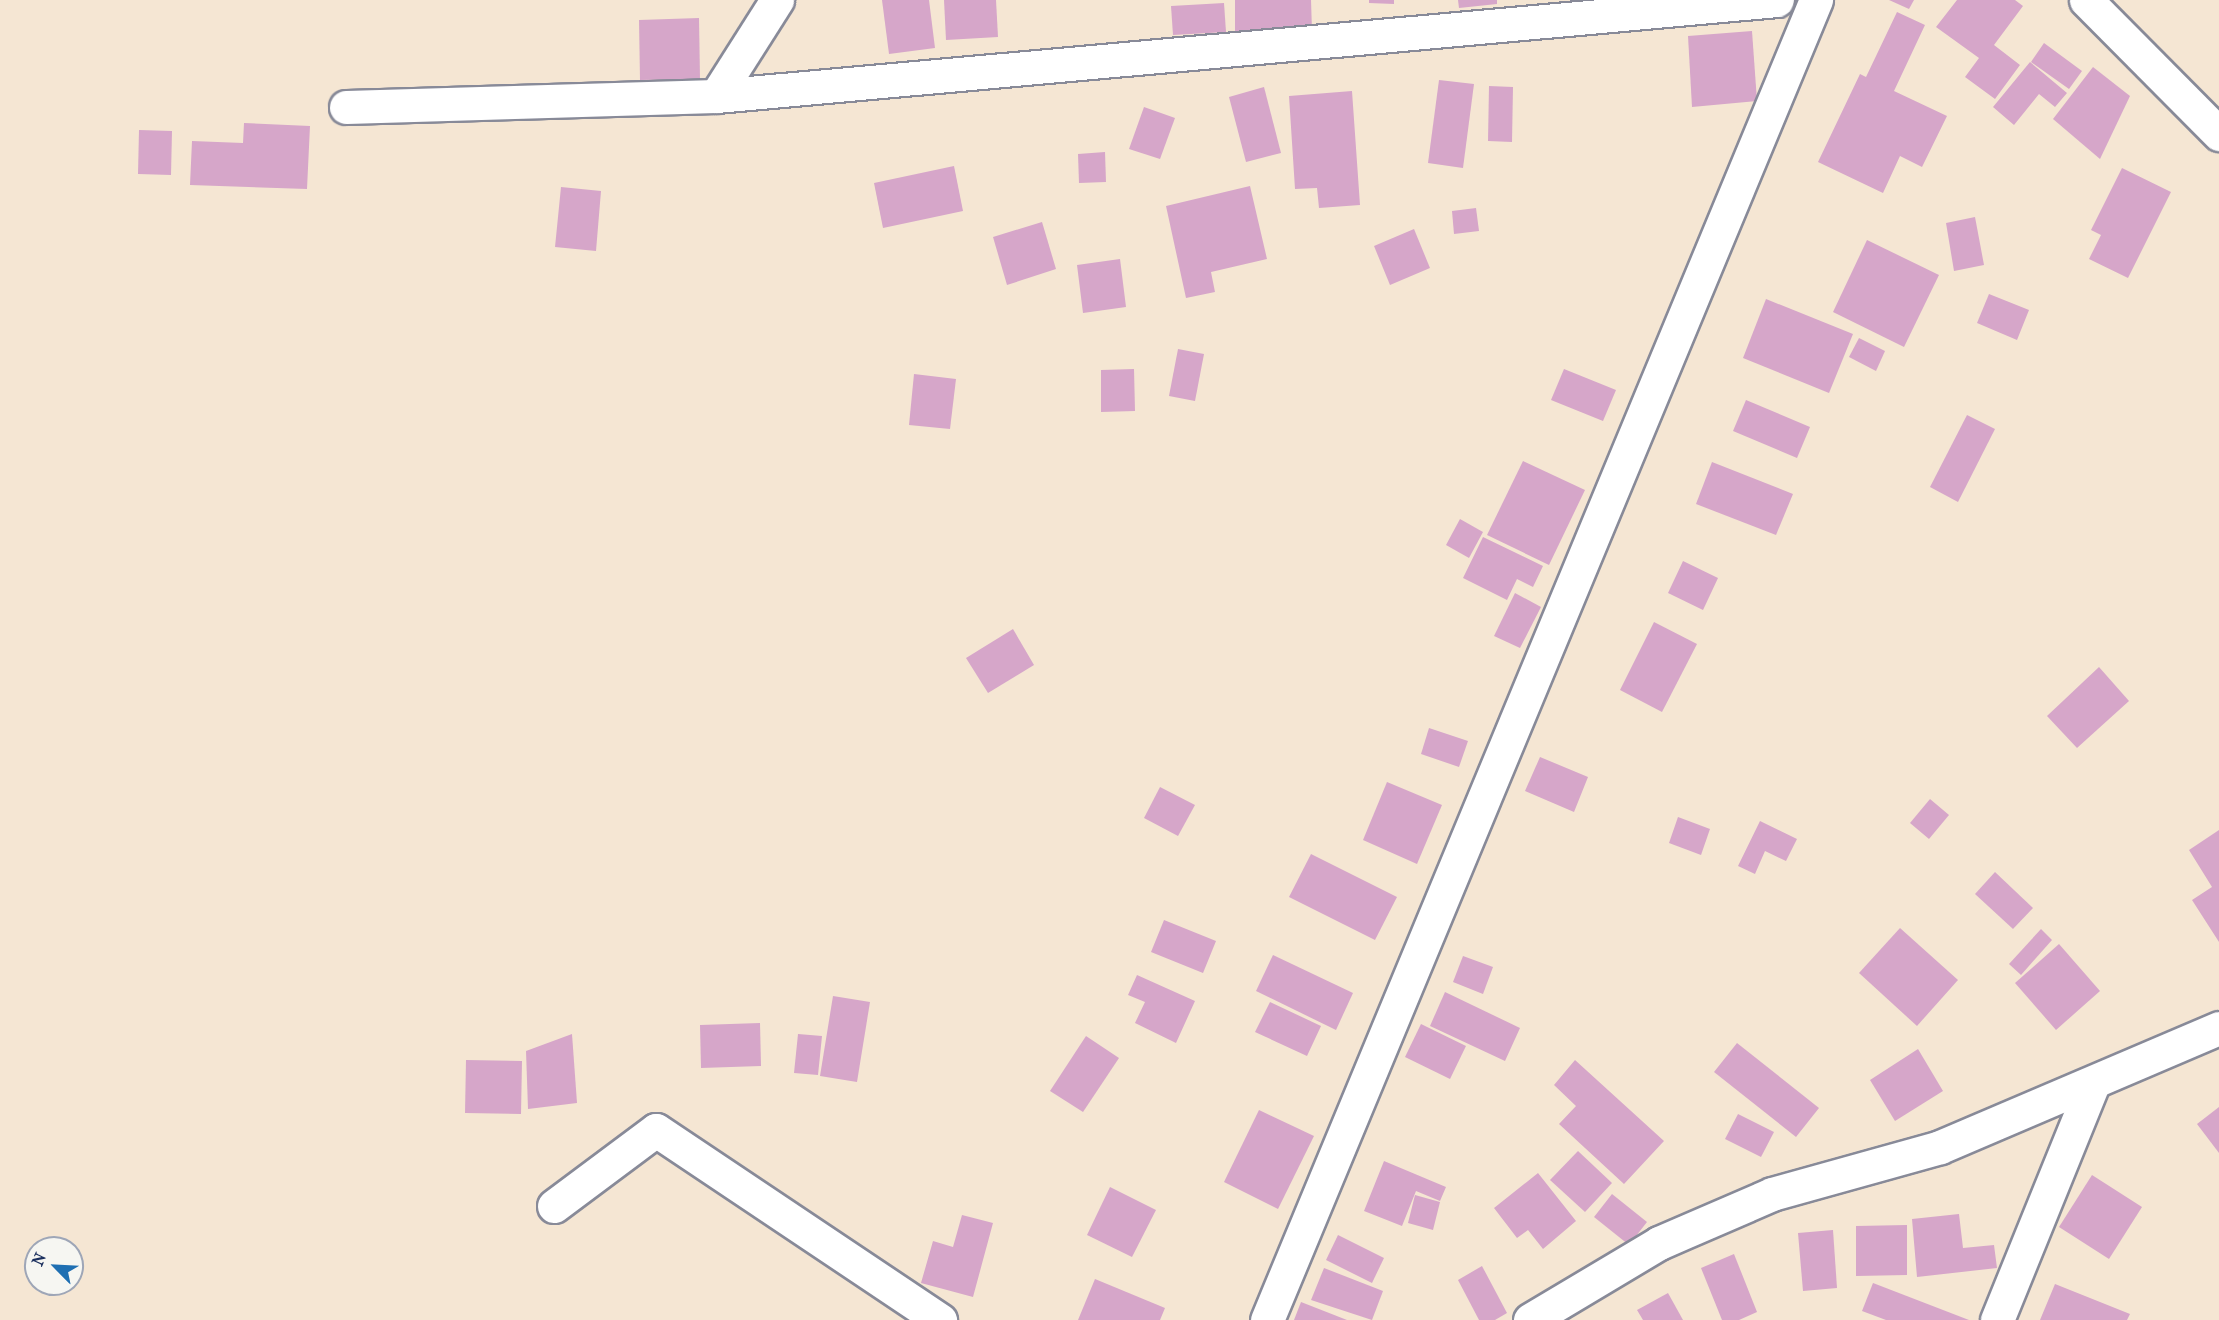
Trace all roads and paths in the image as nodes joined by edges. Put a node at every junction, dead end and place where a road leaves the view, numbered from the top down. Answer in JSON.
{"nodes":[{"id":1,"x":777,"y":0,"type":"edge"},
{"id":2,"x":1777,"y":0,"type":"edge"},
{"id":3,"x":1816,"y":0,"type":"edge"},
{"id":4,"x":2088,"y":0,"type":"edge"},
{"id":5,"x":716,"y":96,"type":"junction"},
{"id":6,"x":346,"y":107,"type":"dead end"},
{"id":7,"x":2219,"y":134,"type":"edge"},
{"id":8,"x":2219,"y":1028,"type":"edge"},
{"id":9,"x":2092,"y":1084,"type":"junction"},
{"id":10,"x":554,"y":1206,"type":"dead end"},
{"id":11,"x":940,"y":1320,"type":"edge"},
{"id":12,"x":1267,"y":1320,"type":"edge"},
{"id":13,"x":1530,"y":1320,"type":"edge"},
{"id":14,"x":1997,"y":1320,"type":"edge"}],
"edges":[{"from":1,"to":5,"type":"street"},
{"from":2,"to":5,"type":"street"},
{"from":3,"to":12,"type":"street"},
{"from":4,"to":7,"type":"street"},
{"from":5,"to":6,"type":"street"},
{"from":8,"to":9,"type":"street"},
{"from":9,"to":13,"type":"street"},
{"from":9,"to":14,"type":"street"},
{"from":10,"to":11,"type":"street"}]}
